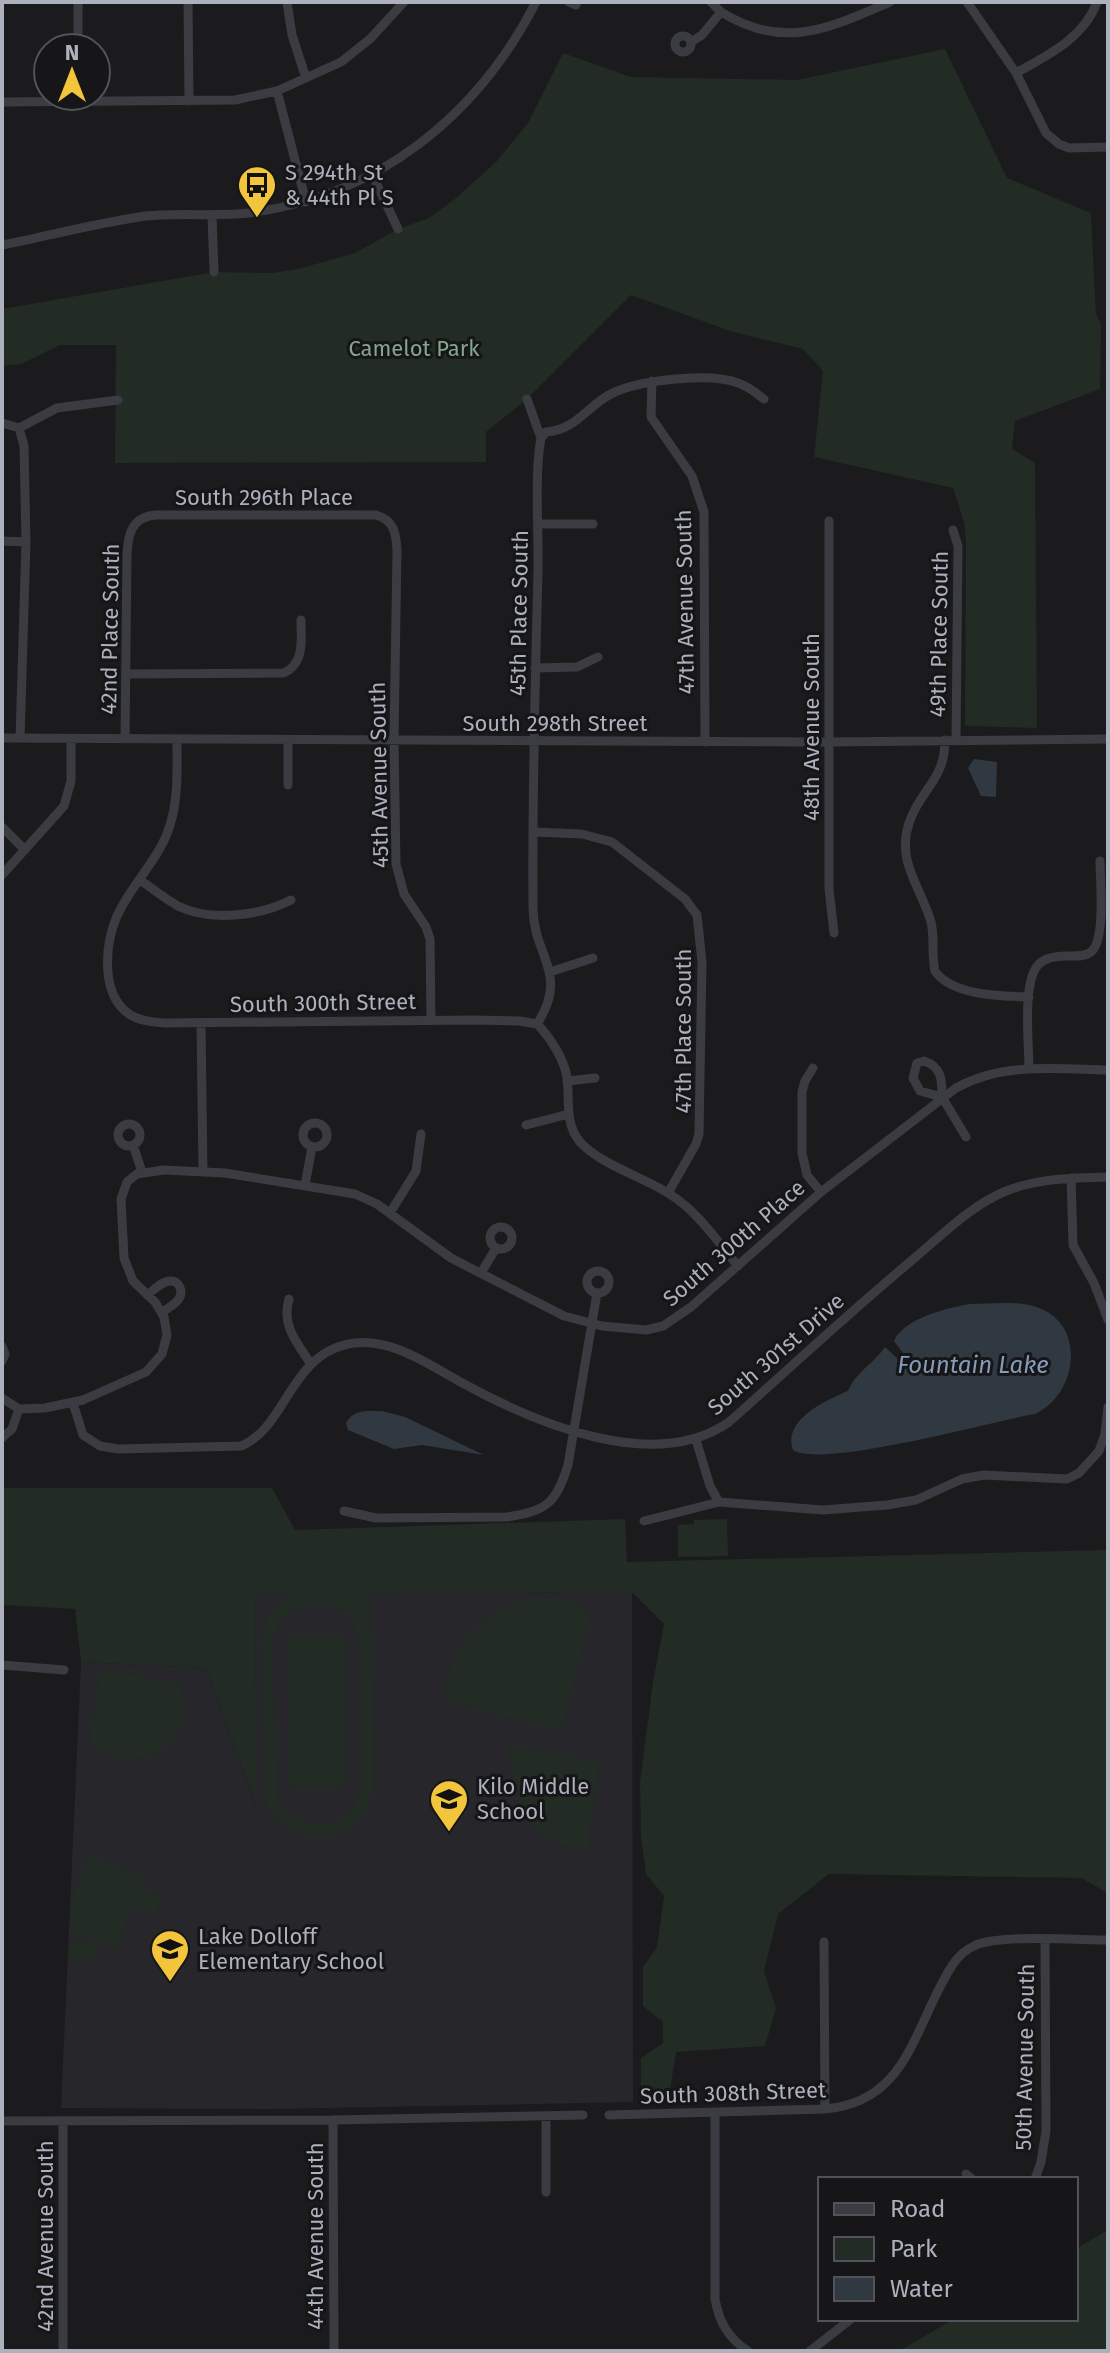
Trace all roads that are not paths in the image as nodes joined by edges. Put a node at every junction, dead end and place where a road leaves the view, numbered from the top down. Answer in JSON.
{"nodes":[{"id":1,"x":78,"y":2,"type":"edge"},
{"id":2,"x":188,"y":2,"type":"edge"},
{"id":3,"x":287,"y":2,"type":"edge"},
{"id":4,"x":404,"y":2,"type":"edge"},
{"id":5,"x":536,"y":2,"type":"edge"},
{"id":6,"x":711,"y":2,"type":"edge"},
{"id":7,"x":890,"y":2,"type":"edge"},
{"id":8,"x":967,"y":2,"type":"edge"},
{"id":9,"x":1097,"y":2,"type":"edge"},
{"id":10,"x":721,"y":12,"type":"junction"},
{"id":11,"x":78,"y":32,"type":"edge"},
{"id":12,"x":691,"y":42,"type":"dead end"},
{"id":13,"x":1016,"y":73,"type":"junction"},
{"id":14,"x":306,"y":78,"type":"junction"},
{"id":15,"x":277,"y":91,"type":"junction"},
{"id":16,"x":112,"y":100,"type":"edge"},
{"id":17,"x":32,"y":101,"type":"edge"},
{"id":18,"x":189,"y":101,"type":"junction"},
{"id":19,"x":2,"y":102,"type":"edge"},
{"id":20,"x":1108,"y":147,"type":"edge"},
{"id":21,"x":372,"y":174,"type":"junction"},
{"id":22,"x":306,"y":202,"type":"junction"},
{"id":23,"x":212,"y":216,"type":"junction"},
{"id":24,"x":398,"y":229,"type":"dead end"},
{"id":25,"x":2,"y":245,"type":"edge"},
{"id":26,"x":214,"y":272,"type":"dead end"},
{"id":27,"x":652,"y":381,"type":"junction"},
{"id":28,"x":527,"y":399,"type":"dead end"},
{"id":29,"x":764,"y":399,"type":"dead end"},
{"id":30,"x":118,"y":400,"type":"dead end"},
{"id":31,"x":2,"y":423,"type":"edge"},
{"id":32,"x":19,"y":428,"type":"junction"},
{"id":33,"x":541,"y":438,"type":"junction"},
{"id":34,"x":829,"y":521,"type":"dead end"},
{"id":35,"x":136,"y":522,"type":"joint"},
{"id":36,"x":391,"y":523,"type":"joint"},
{"id":37,"x":539,"y":524,"type":"junction"},
{"id":38,"x":593,"y":524,"type":"dead end"},
{"id":39,"x":953,"y":530,"type":"dead end"},
{"id":40,"x":2,"y":541,"type":"edge"},
{"id":41,"x":26,"y":542,"type":"junction"},
{"id":42,"x":301,"y":620,"type":"dead end"},
{"id":43,"x":598,"y":657,"type":"dead end"},
{"id":44,"x":535,"y":668,"type":"junction"},
{"id":45,"x":127,"y":674,"type":"junction"},
{"id":46,"x":2,"y":738,"type":"edge"},
{"id":47,"x":20,"y":738,"type":"junction"},
{"id":48,"x":71,"y":739,"type":"junction"},
{"id":49,"x":125,"y":739,"type":"junction"},
{"id":50,"x":177,"y":739,"type":"junction"},
{"id":51,"x":1108,"y":739,"type":"edge"},
{"id":52,"x":288,"y":740,"type":"junction"},
{"id":53,"x":394,"y":740,"type":"junction"},
{"id":54,"x":950,"y":740,"type":"junction"},
{"id":55,"x":534,"y":741,"type":"junction"},
{"id":56,"x":705,"y":742,"type":"junction"},
{"id":57,"x":829,"y":742,"type":"junction"},
{"id":58,"x":288,"y":785,"type":"dead end"},
{"id":59,"x":2,"y":827,"type":"edge"},
{"id":60,"x":534,"y":832,"type":"junction"},
{"id":61,"x":25,"y":850,"type":"junction"},
{"id":62,"x":1100,"y":861,"type":"dead end"},
{"id":63,"x":2,"y":875,"type":"edge"},
{"id":64,"x":140,"y":880,"type":"junction"},
{"id":65,"x":291,"y":900,"type":"dead end"},
{"id":66,"x":834,"y":933,"type":"dead end"},
{"id":67,"x":593,"y":958,"type":"dead end"},
{"id":68,"x":550,"y":972,"type":"junction"},
{"id":69,"x":1029,"y":997,"type":"junction"},
{"id":70,"x":431,"y":1020,"type":"junction"},
{"id":71,"x":201,"y":1023,"type":"junction"},
{"id":72,"x":537,"y":1024,"type":"junction"},
{"id":73,"x":813,"y":1068,"type":"dead end"},
{"id":74,"x":1029,"y":1069,"type":"junction"},
{"id":75,"x":1108,"y":1070,"type":"edge"},
{"id":76,"x":595,"y":1078,"type":"dead end"},
{"id":77,"x":567,"y":1081,"type":"junction"},
{"id":78,"x":942,"y":1097,"type":"junction"},
{"id":79,"x":569,"y":1114,"type":"junction"},
{"id":80,"x":526,"y":1125,"type":"dead end"},
{"id":81,"x":421,"y":1134,"type":"dead end"},
{"id":82,"x":966,"y":1137,"type":"dead end"},
{"id":83,"x":133,"y":1145,"type":"dead end"},
{"id":84,"x":312,"y":1147,"type":"dead end"},
{"id":85,"x":203,"y":1171,"type":"junction"},
{"id":86,"x":142,"y":1172,"type":"junction"},
{"id":87,"x":1108,"y":1177,"type":"edge"},
{"id":88,"x":1071,"y":1178,"type":"junction"},
{"id":89,"x":305,"y":1185,"type":"junction"},
{"id":90,"x":821,"y":1192,"type":"junction"},
{"id":91,"x":668,"y":1193,"type":"junction"},
{"id":92,"x":390,"y":1213,"type":"junction"},
{"id":93,"x":496,"y":1248,"type":"dead end"},
{"id":94,"x":738,"y":1266,"type":"junction"},
{"id":95,"x":481,"y":1273,"type":"junction"},
{"id":96,"x":597,"y":1293,"type":"dead end"},
{"id":97,"x":147,"y":1295,"type":"junction"},
{"id":98,"x":289,"y":1299,"type":"dead end"},
{"id":99,"x":162,"y":1312,"type":"junction"},
{"id":100,"x":1108,"y":1320,"type":"edge"},
{"id":101,"x":592,"y":1324,"type":"junction"},
{"id":102,"x":2,"y":1346,"type":"edge"},
{"id":103,"x":2,"y":1361,"type":"edge"},
{"id":104,"x":311,"y":1364,"type":"junction"},
{"id":105,"x":2,"y":1398,"type":"edge"},
{"id":106,"x":73,"y":1403,"type":"junction"},
{"id":107,"x":1108,"y":1407,"type":"edge"},
{"id":108,"x":19,"y":1409,"type":"junction"},
{"id":109,"x":575,"y":1431,"type":"junction"},
{"id":110,"x":2,"y":1438,"type":"edge"},
{"id":111,"x":696,"y":1440,"type":"junction"},
{"id":112,"x":719,"y":1502,"type":"junction"},
{"id":113,"x":344,"y":1511,"type":"dead end"},
{"id":114,"x":644,"y":1521,"type":"dead end"},
{"id":115,"x":2,"y":1665,"type":"edge"},
{"id":116,"x":64,"y":1670,"type":"dead end"},
{"id":117,"x":1045,"y":1940,"type":"junction"},
{"id":118,"x":1108,"y":1940,"type":"edge"},
{"id":119,"x":824,"y":1942,"type":"dead end"},
{"id":120,"x":825,"y":2109,"type":"junction"},
{"id":121,"x":715,"y":2113,"type":"junction"},
{"id":122,"x":583,"y":2115,"type":"dead end"},
{"id":123,"x":609,"y":2115,"type":"dead end"},
{"id":124,"x":546,"y":2116,"type":"junction"},
{"id":125,"x":333,"y":2120,"type":"junction"},
{"id":126,"x":2,"y":2121,"type":"edge"},
{"id":127,"x":63,"y":2121,"type":"junction"},
{"id":128,"x":1036,"y":2176,"type":"edge"},
{"id":129,"x":546,"y":2192,"type":"dead end"},
{"id":130,"x":848,"y":2321,"type":"edge"},
{"id":131,"x":63,"y":2351,"type":"edge"},
{"id":132,"x":334,"y":2351,"type":"edge"},
{"id":133,"x":748,"y":2351,"type":"edge"},
{"id":134,"x":810,"y":2351,"type":"edge"}],
"edges":[{"from":1,"to":11,"type":"street"},
{"from":2,"to":18,"type":"street"},
{"from":3,"to":14,"type":"street"},
{"from":4,"to":14,"type":"street"},
{"from":5,"to":21,"type":"street"},
{"from":6,"to":10,"type":"street"},
{"from":7,"to":10,"type":"street"},
{"from":8,"to":13,"type":"street"},
{"from":9,"to":13,"type":"street"},
{"from":10,"to":12,"type":"street"},
{"from":13,"to":20,"type":"street"},
{"from":14,"to":15,"type":"street"},
{"from":15,"to":18,"type":"street"},
{"from":15,"to":22,"type":"street"},
{"from":16,"to":18,"type":"street"},
{"from":17,"to":19,"type":"street"},
{"from":21,"to":22,"type":"street"},
{"from":21,"to":24,"type":"street"},
{"from":22,"to":23,"type":"street"},
{"from":23,"to":25,"type":"street"},
{"from":23,"to":26,"type":"street"},
{"from":27,"to":29,"type":"street"},
{"from":27,"to":33,"type":"street"},
{"from":27,"to":56,"type":"street","name":"47th Avenue South"},
{"from":28,"to":33,"type":"street","name":"45th Place South"},
{"from":30,"to":32,"type":"street"},
{"from":31,"to":32,"type":"street"},
{"from":32,"to":41,"type":"street"},
{"from":33,"to":37,"type":"street","name":"45th Place South"},
{"from":34,"to":57,"type":"street","name":"48th Avenue South"},
{"from":35,"to":36,"type":"street","name":"South 296th Place"},
{"from":35,"to":45,"type":"street","name":"42nd Place South"},
{"from":36,"to":53,"type":"street","name":"45th Avenue South"},
{"from":37,"to":38,"type":"street"},
{"from":37,"to":44,"type":"street","name":"45th Place South"},
{"from":39,"to":54,"type":"street","name":"49th Place South"},
{"from":40,"to":41,"type":"street"},
{"from":41,"to":47,"type":"street"},
{"from":42,"to":45,"type":"street"},
{"from":43,"to":44,"type":"street"},
{"from":44,"to":55,"type":"street","name":"45th Place South"},
{"from":45,"to":49,"type":"street","name":"42nd Place South"},
{"from":46,"to":47,"type":"street","name":"South 298th Street"},
{"from":47,"to":48,"type":"street","name":"South 298th Street"},
{"from":48,"to":49,"type":"street","name":"South 298th Street"},
{"from":48,"to":61,"type":"street"},
{"from":49,"to":50,"type":"street","name":"South 298th Street"},
{"from":50,"to":52,"type":"street","name":"South 298th Street"},
{"from":50,"to":64,"type":"street"},
{"from":51,"to":54,"type":"street","name":"South 298th Street"},
{"from":52,"to":53,"type":"street","name":"South 298th Street"},
{"from":52,"to":58,"type":"street"},
{"from":53,"to":55,"type":"street","name":"South 298th Street"},
{"from":53,"to":70,"type":"street","name":"45th Avenue South"},
{"from":54,"to":57,"type":"street","name":"South 298th Street"},
{"from":54,"to":69,"type":"street","name":"49th Place South"},
{"from":55,"to":56,"type":"street","name":"South 298th Street"},
{"from":55,"to":60,"type":"street","name":"45th Place South"},
{"from":56,"to":57,"type":"street","name":"South 298th Street"},
{"from":57,"to":66,"type":"street","name":"48th Avenue South"},
{"from":59,"to":61,"type":"street"},
{"from":60,"to":68,"type":"street","name":"45th Place South"},
{"from":60,"to":91,"type":"street","name":"47th Place South"},
{"from":61,"to":63,"type":"street"},
{"from":62,"to":69,"type":"street"},
{"from":64,"to":65,"type":"street"},
{"from":64,"to":71,"type":"street","name":"South 300th Street"},
{"from":67,"to":68,"type":"street"},
{"from":68,"to":72,"type":"street","name":"45th Place South"},
{"from":69,"to":74,"type":"street"},
{"from":70,"to":71,"type":"street","name":"South 300th Street"},
{"from":70,"to":72,"type":"street","name":"South 300th Street"},
{"from":71,"to":85,"type":"street"},
{"from":72,"to":77,"type":"street"},
{"from":73,"to":90,"type":"street"},
{"from":74,"to":75,"type":"street","name":"South 300th Place"},
{"from":74,"to":78,"type":"street","name":"South 300th Place"},
{"from":76,"to":77,"type":"street"},
{"from":77,"to":79,"type":"street"},
{"from":78,"to":82,"type":"street"},
{"from":78,"to":90,"type":"street","name":"South 300th Place"},
{"from":79,"to":80,"type":"street"},
{"from":79,"to":91,"type":"street"},
{"from":81,"to":92,"type":"street"},
{"from":83,"to":86,"type":"street"},
{"from":84,"to":89,"type":"street"},
{"from":85,"to":86,"type":"street","name":"South 300th Place"},
{"from":85,"to":89,"type":"street","name":"South 300th Place"},
{"from":86,"to":97,"type":"street"},
{"from":87,"to":88,"type":"street","name":"South 301st Drive"},
{"from":88,"to":100,"type":"street"},
{"from":88,"to":111,"type":"street","name":"South 301st Drive"},
{"from":89,"to":92,"type":"street","name":"South 300th Place"},
{"from":90,"to":94,"type":"street","name":"South 300th Place"},
{"from":91,"to":94,"type":"street"},
{"from":92,"to":95,"type":"street","name":"South 300th Place"},
{"from":93,"to":95,"type":"street"},
{"from":94,"to":101,"type":"street","name":"South 300th Place"},
{"from":95,"to":101,"type":"street","name":"South 300th Place"},
{"from":96,"to":101,"type":"street"},
{"from":97,"to":99,"type":"street"},
{"from":97,"to":99,"type":"street"},
{"from":98,"to":104,"type":"street"},
{"from":99,"to":106,"type":"street"},
{"from":101,"to":109,"type":"street"},
{"from":102,"to":103,"type":"street"},
{"from":104,"to":106,"type":"street"},
{"from":104,"to":109,"type":"street","name":"South 301st Drive"},
{"from":105,"to":108,"type":"street"},
{"from":106,"to":108,"type":"street"},
{"from":107,"to":112,"type":"street"},
{"from":108,"to":110,"type":"street"},
{"from":109,"to":111,"type":"street","name":"South 301st Drive"},
{"from":109,"to":113,"type":"street"},
{"from":111,"to":112,"type":"street"},
{"from":112,"to":114,"type":"street"},
{"from":115,"to":116,"type":"street"},
{"from":117,"to":118,"type":"street","name":"South 308th Street"},
{"from":117,"to":120,"type":"street","name":"South 308th Street"},
{"from":117,"to":128,"type":"street","name":"50th Avenue South"},
{"from":119,"to":120,"type":"street"},
{"from":120,"to":121,"type":"street","name":"South 308th Street"},
{"from":121,"to":123,"type":"street","name":"South 308th Street"},
{"from":121,"to":133,"type":"street"},
{"from":122,"to":124,"type":"street"},
{"from":124,"to":125,"type":"street"},
{"from":124,"to":129,"type":"street"},
{"from":125,"to":127,"type":"street"},
{"from":125,"to":132,"type":"street","name":"44th Avenue South"},
{"from":126,"to":127,"type":"street"},
{"from":127,"to":131,"type":"street","name":"42nd Avenue South"},
{"from":130,"to":134,"type":"street"}]}
